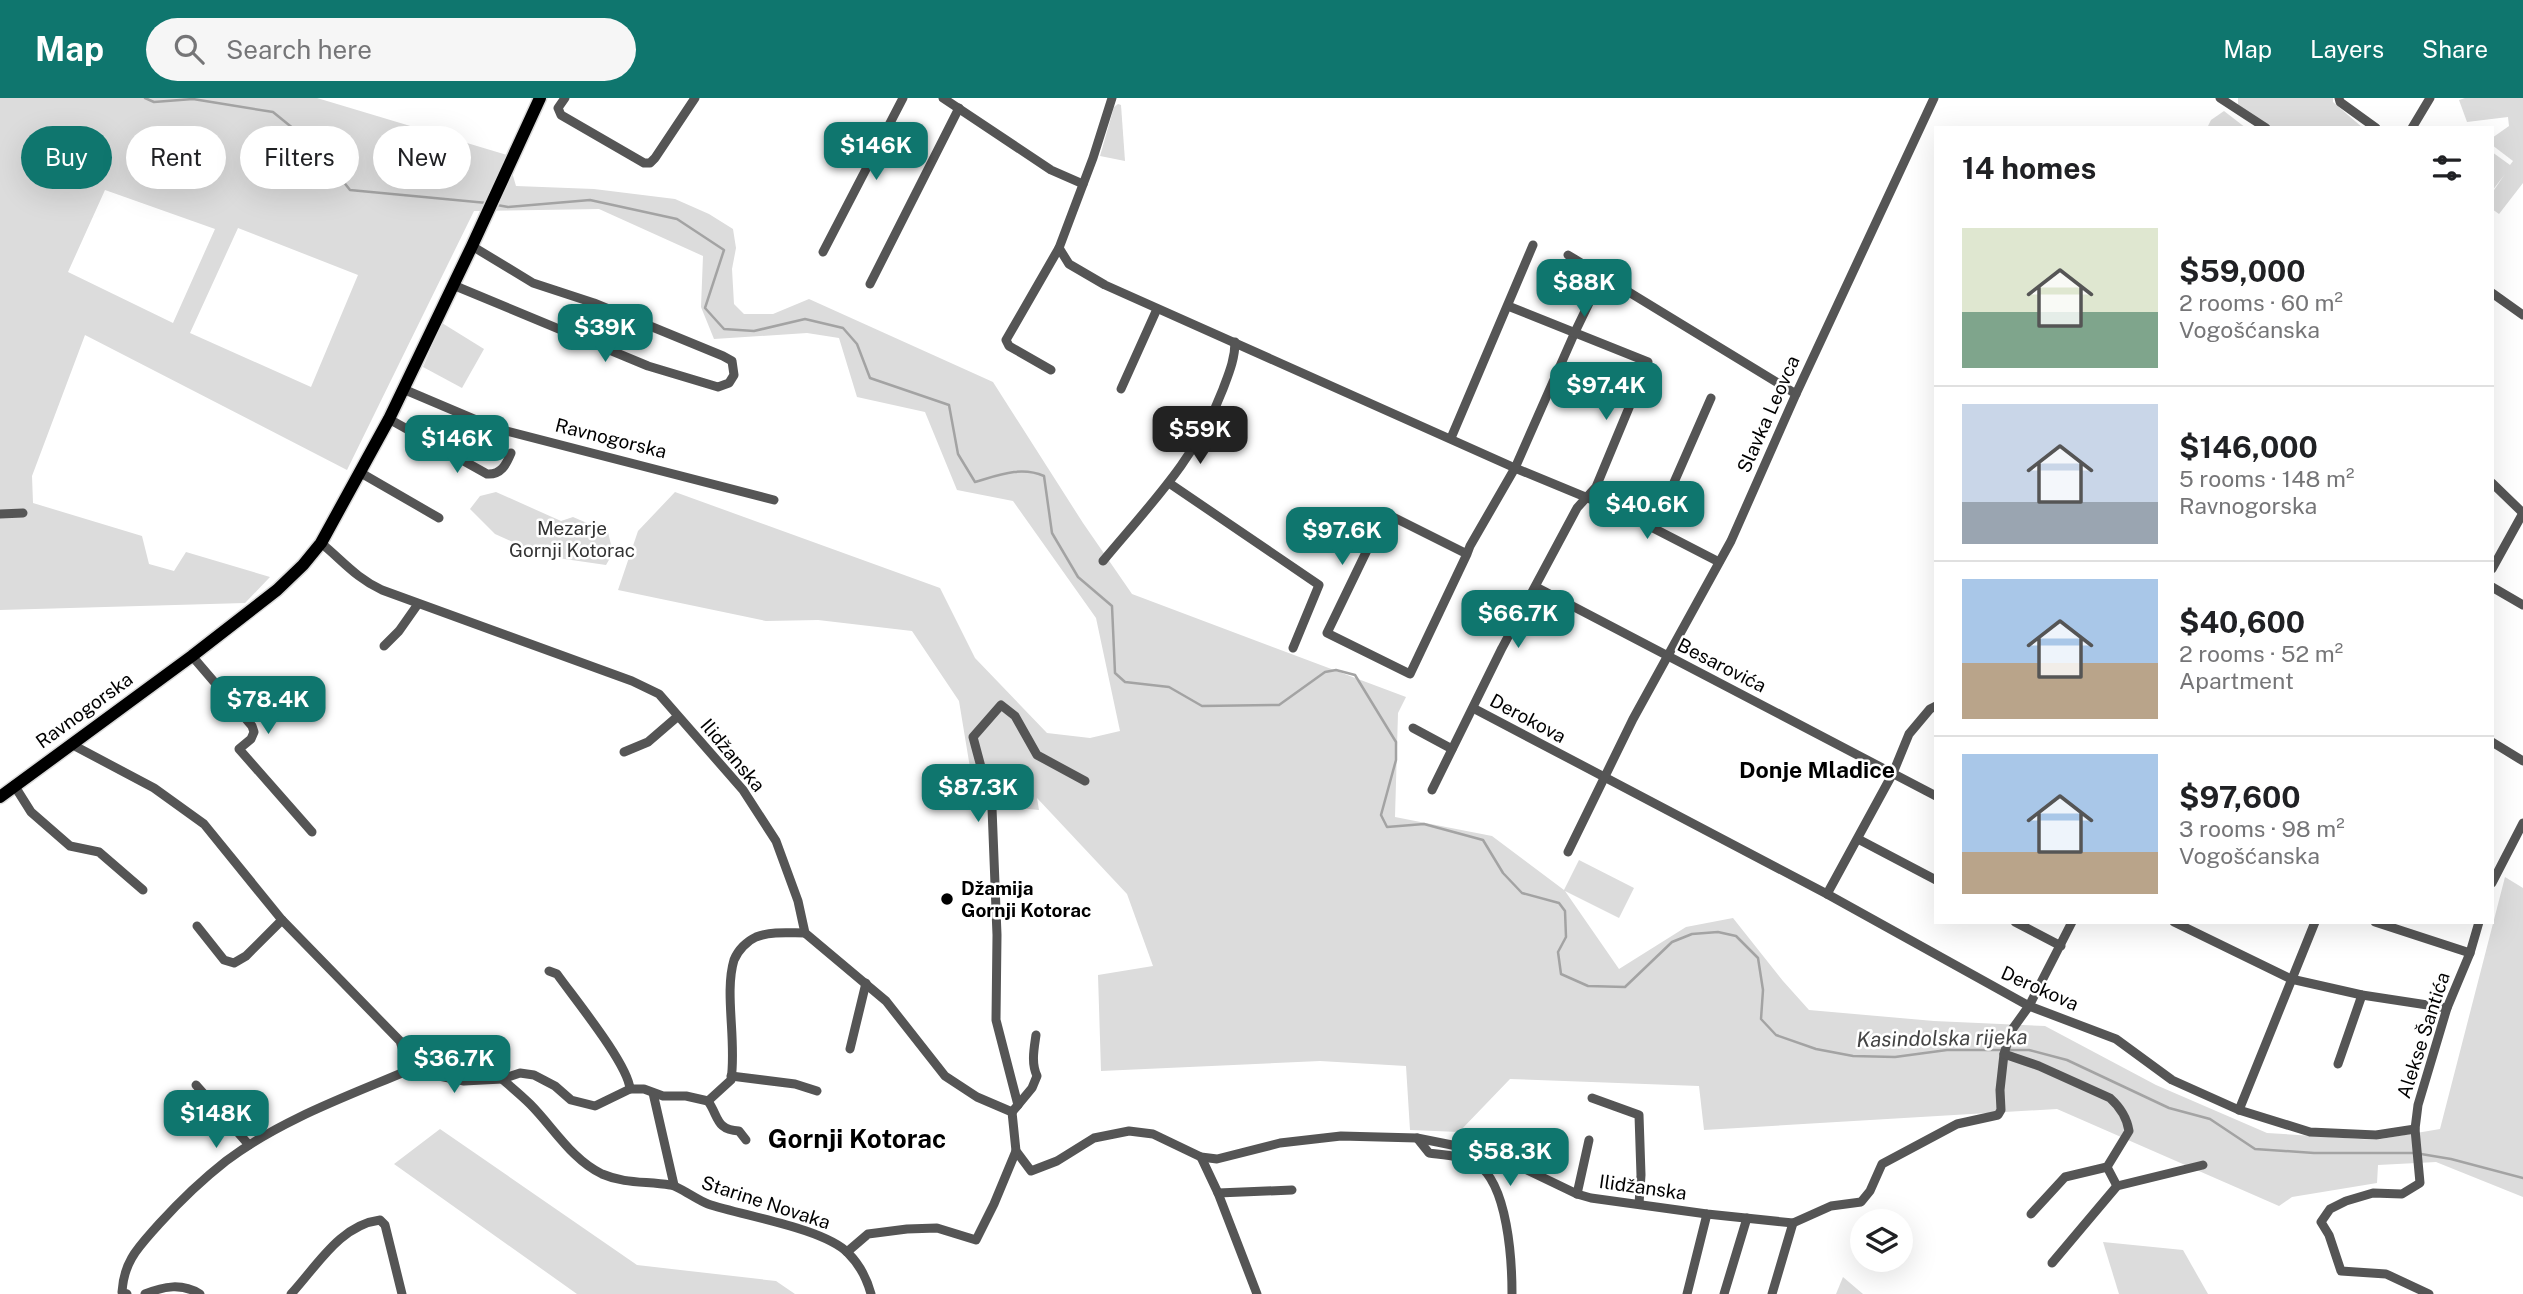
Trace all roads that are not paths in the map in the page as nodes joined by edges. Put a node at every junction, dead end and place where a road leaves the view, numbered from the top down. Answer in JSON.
{"nodes":[{"id":1,"x":540,"y":98,"type":"edge"},
{"id":2,"x":565,"y":98,"type":"edge"},
{"id":3,"x":695,"y":98,"type":"edge"},
{"id":4,"x":903,"y":98,"type":"edge"},
{"id":5,"x":943,"y":98,"type":"edge"},
{"id":6,"x":1112,"y":98,"type":"edge"},
{"id":7,"x":1934,"y":98,"type":"edge"},
{"id":8,"x":2220,"y":98,"type":"edge"},
{"id":9,"x":2339,"y":98,"type":"edge"},
{"id":10,"x":2430,"y":98,"type":"edge"},
{"id":11,"x":959,"y":108,"type":"junction"},
{"id":12,"x":2263,"y":126,"type":"edge"},
{"id":13,"x":2373,"y":126,"type":"edge"},
{"id":14,"x":2413,"y":126,"type":"edge"},
{"id":15,"x":1083,"y":184,"type":"junction"},
{"id":16,"x":1533,"y":245,"type":"dead end"},
{"id":17,"x":472,"y":246,"type":"junction"},
{"id":18,"x":1059,"y":248,"type":"junction"},
{"id":19,"x":823,"y":252,"type":"dead end"},
{"id":20,"x":1568,"y":255,"type":"dead end"},
{"id":21,"x":1602,"y":276,"type":"junction"},
{"id":22,"x":870,"y":284,"type":"dead end"},
{"id":23,"x":453,"y":285,"type":"junction"},
{"id":24,"x":2494,"y":294,"type":"edge"},
{"id":25,"x":1508,"y":306,"type":"junction"},
{"id":26,"x":1157,"y":309,"type":"junction"},
{"id":27,"x":2523,"y":315,"type":"edge"},
{"id":28,"x":1575,"y":332,"type":"junction"},
{"id":29,"x":1235,"y":342,"type":"junction"},
{"id":30,"x":1051,"y":370,"type":"dead end"},
{"id":31,"x":1121,"y":388,"type":"dead end"},
{"id":32,"x":403,"y":389,"type":"junction"},
{"id":33,"x":1796,"y":394,"type":"junction"},
{"id":34,"x":1711,"y":398,"type":"dead end"},
{"id":35,"x":388,"y":419,"type":"junction"},
{"id":36,"x":1451,"y":439,"type":"junction"},
{"id":37,"x":512,"y":453,"type":"dead end"},
{"id":38,"x":1515,"y":468,"type":"junction"},
{"id":39,"x":361,"y":473,"type":"junction"},
{"id":40,"x":1169,"y":483,"type":"junction"},
{"id":41,"x":2494,"y":485,"type":"edge"},
{"id":42,"x":1585,"y":497,"type":"junction"},
{"id":43,"x":774,"y":500,"type":"dead end"},
{"id":44,"x":23,"y":513,"type":"dead end"},
{"id":45,"x":2523,"y":513,"type":"edge"},
{"id":46,"x":0,"y":514,"type":"edge"},
{"id":47,"x":439,"y":518,"type":"dead end"},
{"id":48,"x":1654,"y":528,"type":"junction"},
{"id":49,"x":321,"y":543,"type":"junction"},
{"id":50,"x":1467,"y":554,"type":"junction"},
{"id":51,"x":1103,"y":561,"type":"dead end"},
{"id":52,"x":1718,"y":562,"type":"junction"},
{"id":53,"x":2494,"y":565,"type":"edge"},
{"id":54,"x":1536,"y":587,"type":"junction"},
{"id":55,"x":2494,"y":588,"type":"edge"},
{"id":56,"x":418,"y":604,"type":"junction"},
{"id":57,"x":2523,"y":605,"type":"edge"},
{"id":58,"x":384,"y":646,"type":"dead end"},
{"id":59,"x":1293,"y":648,"type":"dead end"},
{"id":60,"x":192,"y":656,"type":"junction"},
{"id":61,"x":1667,"y":657,"type":"junction"},
{"id":62,"x":1934,"y":707,"type":"edge"},
{"id":63,"x":1473,"y":709,"type":"junction"},
{"id":64,"x":677,"y":717,"type":"junction"},
{"id":65,"x":1413,"y":728,"type":"dead end"},
{"id":66,"x":2494,"y":743,"type":"edge"},
{"id":67,"x":71,"y":744,"type":"junction"},
{"id":68,"x":1452,"y":749,"type":"junction"},
{"id":69,"x":624,"y":752,"type":"dead end"},
{"id":70,"x":2523,"y":761,"type":"edge"},
{"id":71,"x":1892,"y":773,"type":"junction"},
{"id":72,"x":1603,"y":778,"type":"junction"},
{"id":73,"x":1085,"y":781,"type":"dead end"},
{"id":74,"x":15,"y":785,"type":"junction"},
{"id":75,"x":1432,"y":790,"type":"dead end"},
{"id":76,"x":1934,"y":795,"type":"edge"},
{"id":77,"x":0,"y":797,"type":"edge"},
{"id":78,"x":2523,"y":823,"type":"edge"},
{"id":79,"x":312,"y":832,"type":"dead end"},
{"id":80,"x":1858,"y":839,"type":"junction"},
{"id":81,"x":1568,"y":852,"type":"dead end"},
{"id":82,"x":1934,"y":879,"type":"edge"},
{"id":83,"x":2494,"y":879,"type":"edge"},
{"id":84,"x":143,"y":890,"type":"dead end"},
{"id":85,"x":1827,"y":894,"type":"junction"},
{"id":86,"x":282,"y":919,"type":"junction"},
{"id":87,"x":2019,"y":924,"type":"edge"},
{"id":88,"x":2071,"y":924,"type":"edge"},
{"id":89,"x":2178,"y":924,"type":"edge"},
{"id":90,"x":2314,"y":924,"type":"edge"},
{"id":91,"x":2381,"y":924,"type":"edge"},
{"id":92,"x":2478,"y":924,"type":"edge"},
{"id":93,"x":197,"y":926,"type":"dead end"},
{"id":94,"x":805,"y":933,"type":"junction"},
{"id":95,"x":2061,"y":946,"type":"junction"},
{"id":96,"x":2470,"y":953,"type":"junction"},
{"id":97,"x":549,"y":971,"type":"dead end"},
{"id":98,"x":2291,"y":979,"type":"junction"},
{"id":99,"x":866,"y":983,"type":"junction"},
{"id":100,"x":2362,"y":995,"type":"junction"},
{"id":101,"x":2029,"y":1006,"type":"junction"},
{"id":102,"x":2447,"y":1008,"type":"junction"},
{"id":103,"x":1036,"y":1035,"type":"dead end"},
{"id":104,"x":850,"y":1049,"type":"dead end"},
{"id":105,"x":2004,"y":1054,"type":"junction"},
{"id":106,"x":2338,"y":1064,"type":"dead end"},
{"id":107,"x":410,"y":1070,"type":"junction"},
{"id":108,"x":731,"y":1076,"type":"junction"},
{"id":109,"x":502,"y":1079,"type":"junction"},
{"id":110,"x":196,"y":1085,"type":"dead end"},
{"id":111,"x":630,"y":1089,"type":"junction"},
{"id":112,"x":817,"y":1091,"type":"dead end"},
{"id":113,"x":653,"y":1093,"type":"junction"},
{"id":114,"x":1592,"y":1098,"type":"dead end"},
{"id":115,"x":708,"y":1101,"type":"junction"},
{"id":116,"x":1015,"y":1108,"type":"junction"},
{"id":117,"x":2239,"y":1110,"type":"junction"},
{"id":118,"x":2415,"y":1129,"type":"junction"},
{"id":119,"x":1417,"y":1138,"type":"junction"},
{"id":120,"x":746,"y":1140,"type":"dead end"},
{"id":121,"x":1589,"y":1140,"type":"dead end"},
{"id":122,"x":249,"y":1145,"type":"junction"},
{"id":123,"x":1016,"y":1151,"type":"junction"},
{"id":124,"x":1201,"y":1157,"type":"junction"},
{"id":125,"x":2203,"y":1165,"type":"dead end"},
{"id":126,"x":2107,"y":1167,"type":"junction"},
{"id":127,"x":674,"y":1185,"type":"junction"},
{"id":128,"x":2117,"y":1186,"type":"junction"},
{"id":129,"x":1292,"y":1190,"type":"dead end"},
{"id":130,"x":1219,"y":1193,"type":"junction"},
{"id":131,"x":1577,"y":1194,"type":"junction"},
{"id":132,"x":1639,"y":1204,"type":"junction"},
{"id":133,"x":1707,"y":1214,"type":"junction"},
{"id":134,"x":2031,"y":1214,"type":"dead end"},
{"id":135,"x":1747,"y":1218,"type":"junction"},
{"id":136,"x":1793,"y":1223,"type":"junction"},
{"id":137,"x":847,"y":1252,"type":"junction"},
{"id":138,"x":2052,"y":1263,"type":"dead end"},
{"id":139,"x":124,"y":1293,"type":"edge"},
{"id":140,"x":145,"y":1294,"type":"edge"},
{"id":141,"x":200,"y":1294,"type":"edge"},
{"id":142,"x":291,"y":1294,"type":"edge"},
{"id":143,"x":402,"y":1294,"type":"edge"},
{"id":144,"x":871,"y":1294,"type":"edge"},
{"id":145,"x":1257,"y":1294,"type":"edge"},
{"id":146,"x":1512,"y":1294,"type":"edge"},
{"id":147,"x":1687,"y":1294,"type":"edge"},
{"id":148,"x":1724,"y":1294,"type":"edge"},
{"id":149,"x":1772,"y":1294,"type":"edge"},
{"id":150,"x":2429,"y":1294,"type":"edge"}],
"edges":[{"from":1,"to":17,"type":"main road","name":"Ravnogorska"},
{"from":2,"to":3,"type":"street"},
{"from":4,"to":19,"type":"street"},
{"from":5,"to":11,"type":"street"},
{"from":6,"to":15,"type":"street"},
{"from":7,"to":33,"type":"street","name":"Slavka Leovca"},
{"from":8,"to":12,"type":"street"},
{"from":9,"to":13,"type":"street"},
{"from":10,"to":14,"type":"street"},
{"from":11,"to":15,"type":"street"},
{"from":11,"to":22,"type":"street"},
{"from":15,"to":18,"type":"street"},
{"from":16,"to":25,"type":"street"},
{"from":17,"to":23,"type":"main road","name":"Ravnogorska"},
{"from":17,"to":23,"type":"street"},
{"from":18,"to":26,"type":"street"},
{"from":18,"to":30,"type":"street"},
{"from":20,"to":21,"type":"street"},
{"from":21,"to":28,"type":"street"},
{"from":21,"to":33,"type":"street"},
{"from":23,"to":32,"type":"main road","name":"Ravnogorska"},
{"from":24,"to":27,"type":"street"},
{"from":25,"to":28,"type":"street"},
{"from":25,"to":36,"type":"street"},
{"from":26,"to":29,"type":"street"},
{"from":26,"to":31,"type":"street"},
{"from":28,"to":38,"type":"street"},
{"from":28,"to":42,"type":"street"},
{"from":29,"to":36,"type":"street"},
{"from":29,"to":40,"type":"street"},
{"from":32,"to":35,"type":"main road","name":"Ravnogorska"},
{"from":32,"to":43,"type":"street","name":"Ravnogorska"},
{"from":33,"to":52,"type":"street","name":"Slavka Leovca"},
{"from":34,"to":48,"type":"street"},
{"from":35,"to":37,"type":"street"},
{"from":35,"to":39,"type":"main road","name":"Ravnogorska"},
{"from":36,"to":38,"type":"street"},
{"from":38,"to":42,"type":"street"},
{"from":38,"to":50,"type":"street"},
{"from":39,"to":47,"type":"street"},
{"from":39,"to":49,"type":"main road","name":"Ravnogorska"},
{"from":40,"to":51,"type":"street"},
{"from":40,"to":59,"type":"street"},
{"from":41,"to":45,"type":"street"},
{"from":42,"to":48,"type":"street"},
{"from":42,"to":54,"type":"street"},
{"from":44,"to":46,"type":"street"},
{"from":45,"to":53,"type":"street"},
{"from":48,"to":52,"type":"street"},
{"from":49,"to":56,"type":"street","name":"Ilidžanska"},
{"from":49,"to":60,"type":"main road","name":"Ravnogorska"},
{"from":50,"to":50,"type":"street"},
{"from":52,"to":61,"type":"street","name":"Slavka Leovca"},
{"from":54,"to":61,"type":"street","name":"Besarovića"},
{"from":54,"to":63,"type":"street"},
{"from":55,"to":57,"type":"street"},
{"from":56,"to":58,"type":"street"},
{"from":56,"to":64,"type":"street","name":"Ilidžanska"},
{"from":60,"to":67,"type":"main road","name":"Ravnogorska"},
{"from":60,"to":79,"type":"street"},
{"from":61,"to":71,"type":"street","name":"Besarovića"},
{"from":61,"to":72,"type":"street","name":"Slavka Leovca"},
{"from":62,"to":71,"type":"street"},
{"from":63,"to":68,"type":"street"},
{"from":63,"to":72,"type":"street","name":"Derokova"},
{"from":64,"to":69,"type":"street"},
{"from":64,"to":94,"type":"street","name":"Ilidžanska"},
{"from":65,"to":68,"type":"street"},
{"from":66,"to":70,"type":"street"},
{"from":67,"to":74,"type":"main road","name":"Ravnogorska"},
{"from":67,"to":86,"type":"street"},
{"from":68,"to":75,"type":"street"},
{"from":71,"to":76,"type":"street","name":"Besarovića"},
{"from":71,"to":80,"type":"street"},
{"from":72,"to":81,"type":"street","name":"Slavka Leovca"},
{"from":72,"to":85,"type":"street","name":"Derokova"},
{"from":73,"to":116,"type":"street"},
{"from":74,"to":77,"type":"main road","name":"Ravnogorska"},
{"from":74,"to":84,"type":"street"},
{"from":78,"to":83,"type":"street"},
{"from":80,"to":82,"type":"street"},
{"from":80,"to":85,"type":"street"},
{"from":85,"to":101,"type":"street","name":"Derokova"},
{"from":86,"to":93,"type":"street"},
{"from":86,"to":107,"type":"street"},
{"from":87,"to":95,"type":"street"},
{"from":88,"to":95,"type":"street"},
{"from":89,"to":98,"type":"street"},
{"from":90,"to":98,"type":"street"},
{"from":91,"to":96,"type":"street"},
{"from":92,"to":96,"type":"street","name":"Alekse Šantića"},
{"from":94,"to":99,"type":"street"},
{"from":94,"to":108,"type":"street"},
{"from":95,"to":101,"type":"street"},
{"from":96,"to":102,"type":"street","name":"Alekse Šantića"},
{"from":97,"to":111,"type":"street"},
{"from":98,"to":100,"type":"street"},
{"from":98,"to":117,"type":"street"},
{"from":99,"to":104,"type":"street"},
{"from":99,"to":116,"type":"street"},
{"from":100,"to":102,"type":"street"},
{"from":100,"to":106,"type":"street"},
{"from":101,"to":105,"type":"street"},
{"from":101,"to":117,"type":"street","name":"Derokova"},
{"from":102,"to":118,"type":"street","name":"Alekse Šantića"},
{"from":103,"to":116,"type":"street"},
{"from":105,"to":126,"type":"street"},
{"from":105,"to":136,"type":"street"},
{"from":107,"to":109,"type":"street"},
{"from":107,"to":122,"type":"street"},
{"from":108,"to":112,"type":"street"},
{"from":108,"to":115,"type":"street"},
{"from":109,"to":111,"type":"street"},
{"from":109,"to":127,"type":"street","name":"Starine Novaka"},
{"from":110,"to":122,"type":"street"},
{"from":111,"to":113,"type":"street"},
{"from":113,"to":115,"type":"street"},
{"from":113,"to":127,"type":"street","name":"Starine Novaka"},
{"from":114,"to":132,"type":"street"},
{"from":115,"to":120,"type":"street"},
{"from":116,"to":123,"type":"street"},
{"from":117,"to":118,"type":"street","name":"Derokova"},
{"from":118,"to":150,"type":"street","name":"Alekse Šantića"},
{"from":119,"to":124,"type":"street","name":"Ilidžanska"},
{"from":119,"to":131,"type":"street","name":"Ilidžanska"},
{"from":119,"to":146,"type":"street"},
{"from":121,"to":131,"type":"street"},
{"from":122,"to":139,"type":"street"},
{"from":123,"to":124,"type":"street","name":"Ilidžanska"},
{"from":123,"to":137,"type":"street","name":"Starine Novaka"},
{"from":124,"to":130,"type":"street"},
{"from":125,"to":128,"type":"street"},
{"from":126,"to":128,"type":"street"},
{"from":126,"to":134,"type":"street"},
{"from":127,"to":137,"type":"street","name":"Starine Novaka"},
{"from":128,"to":138,"type":"street"},
{"from":129,"to":130,"type":"street"},
{"from":130,"to":145,"type":"street"},
{"from":131,"to":132,"type":"street","name":"Ilidžanska"},
{"from":132,"to":133,"type":"street","name":"Ilidžanska"},
{"from":133,"to":135,"type":"street","name":"Ilidžanska"},
{"from":133,"to":147,"type":"street","name":"Ilidžanska"},
{"from":135,"to":136,"type":"street","name":"Ilidžanska"},
{"from":135,"to":148,"type":"street"},
{"from":136,"to":149,"type":"street"},
{"from":137,"to":144,"type":"street","name":"Starine Novaka"},
{"from":140,"to":141,"type":"street"},
{"from":142,"to":143,"type":"street"}]}
